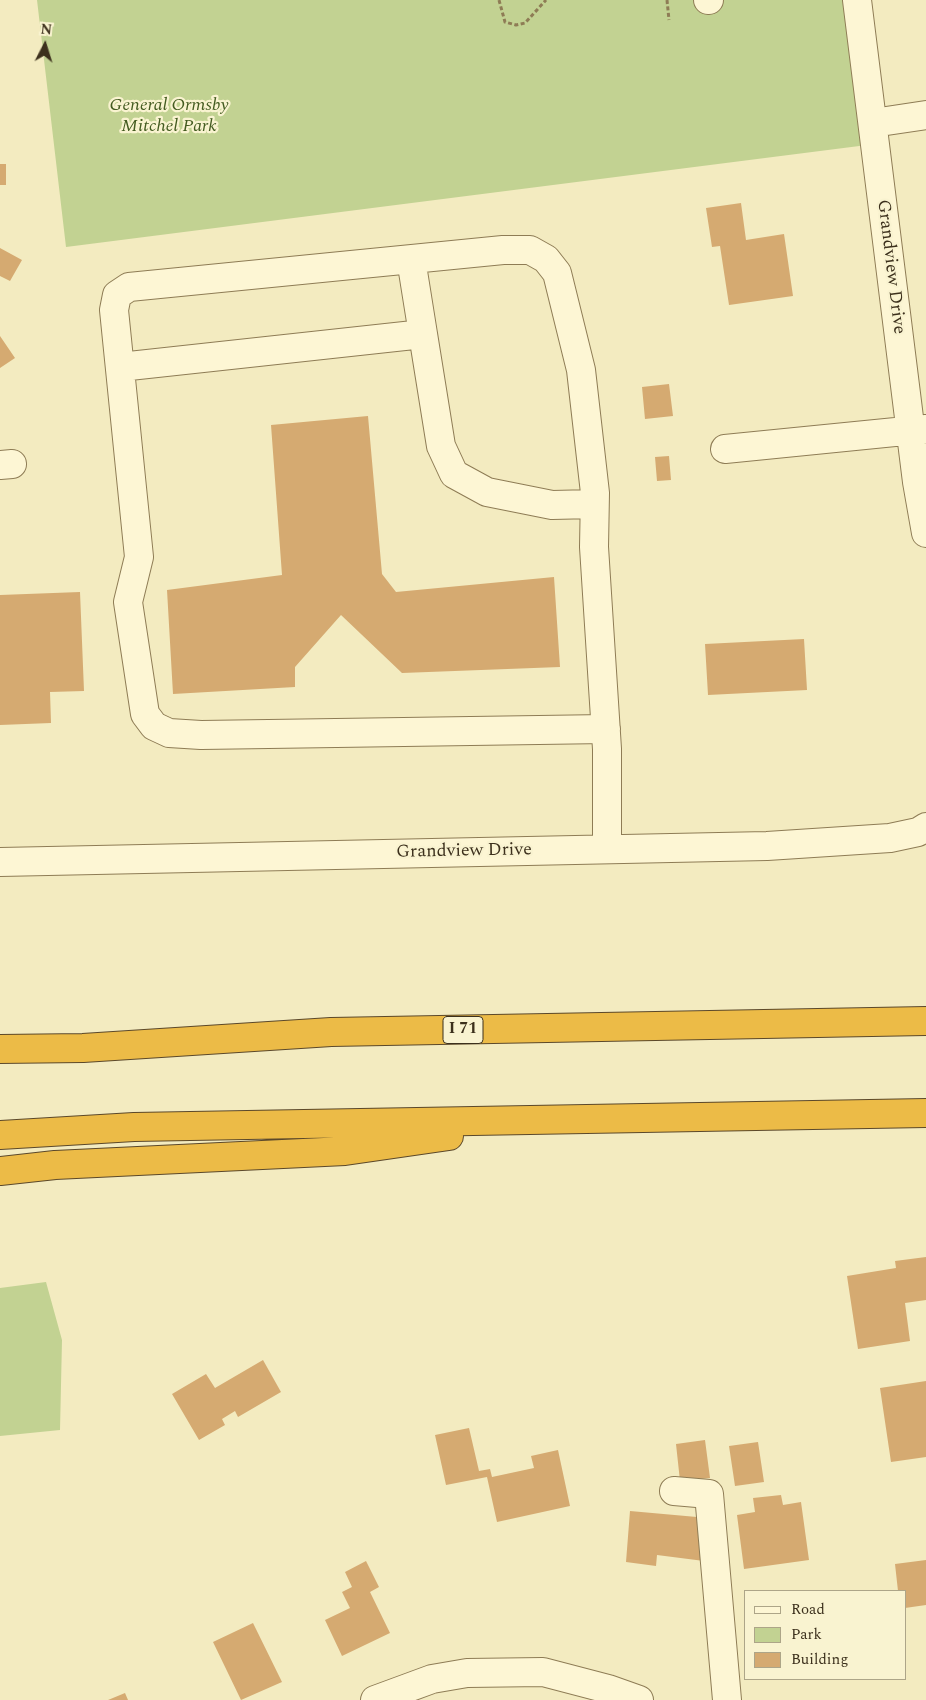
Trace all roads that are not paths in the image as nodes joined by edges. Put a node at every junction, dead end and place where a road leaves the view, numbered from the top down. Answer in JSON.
{"nodes":[{"id":1,"x":857,"y":0,"type":"edge"},
{"id":2,"x":926,"y":115,"type":"edge"},
{"id":3,"x":873,"y":123,"type":"junction"},
{"id":4,"x":411,"y":260,"type":"junction"},
{"id":5,"x":423,"y":334,"type":"junction"},
{"id":6,"x":120,"y":367,"type":"junction"},
{"id":7,"x":918,"y":431,"type":"edge"},
{"id":8,"x":725,"y":448,"type":"dead end"},
{"id":9,"x":594,"y":504,"type":"junction"},
{"id":10,"x":926,"y":533,"type":"edge"},
{"id":11,"x":606,"y":729,"type":"junction"},
{"id":12,"x":926,"y":827,"type":"edge"},
{"id":13,"x":607,"y":849,"type":"junction"},
{"id":14,"x":0,"y":862,"type":"edge"},
{"id":15,"x":926,"y":1021,"type":"edge"},
{"id":16,"x":0,"y":1050,"type":"edge"},
{"id":17,"x":926,"y":1114,"type":"edge"},
{"id":18,"x":571,"y":1120,"type":"junction"},
{"id":19,"x":0,"y":1135,"type":"edge"},
{"id":20,"x":0,"y":1171,"type":"edge"},
{"id":21,"x":674,"y":1491,"type":"dead end"},
{"id":22,"x":375,"y":1700,"type":"edge"},
{"id":23,"x":639,"y":1700,"type":"edge"},
{"id":24,"x":728,"y":1700,"type":"edge"}],
"edges":[{"from":1,"to":3,"type":"street","name":"Grandview Drive"},
{"from":2,"to":3,"type":"street"},
{"from":3,"to":7,"type":"street","name":"Grandview Drive"},
{"from":4,"to":5,"type":"street"},
{"from":4,"to":6,"type":"street"},
{"from":4,"to":9,"type":"street"},
{"from":5,"to":6,"type":"street"},
{"from":5,"to":9,"type":"street"},
{"from":6,"to":11,"type":"street"},
{"from":7,"to":8,"type":"street"},
{"from":7,"to":10,"type":"street","name":"Grandview Drive"},
{"from":9,"to":11,"type":"street"},
{"from":11,"to":13,"type":"street"},
{"from":12,"to":13,"type":"street","name":"Grandview Drive"},
{"from":13,"to":14,"type":"street","name":"Grandview Drive"},
{"from":15,"to":16,"type":"highway","number":"I 71"},
{"from":17,"to":18,"type":"highway"},
{"from":18,"to":19,"type":"highway"},
{"from":18,"to":20,"type":"highway"},
{"from":21,"to":24,"type":"street"},
{"from":22,"to":23,"type":"street"}]}
